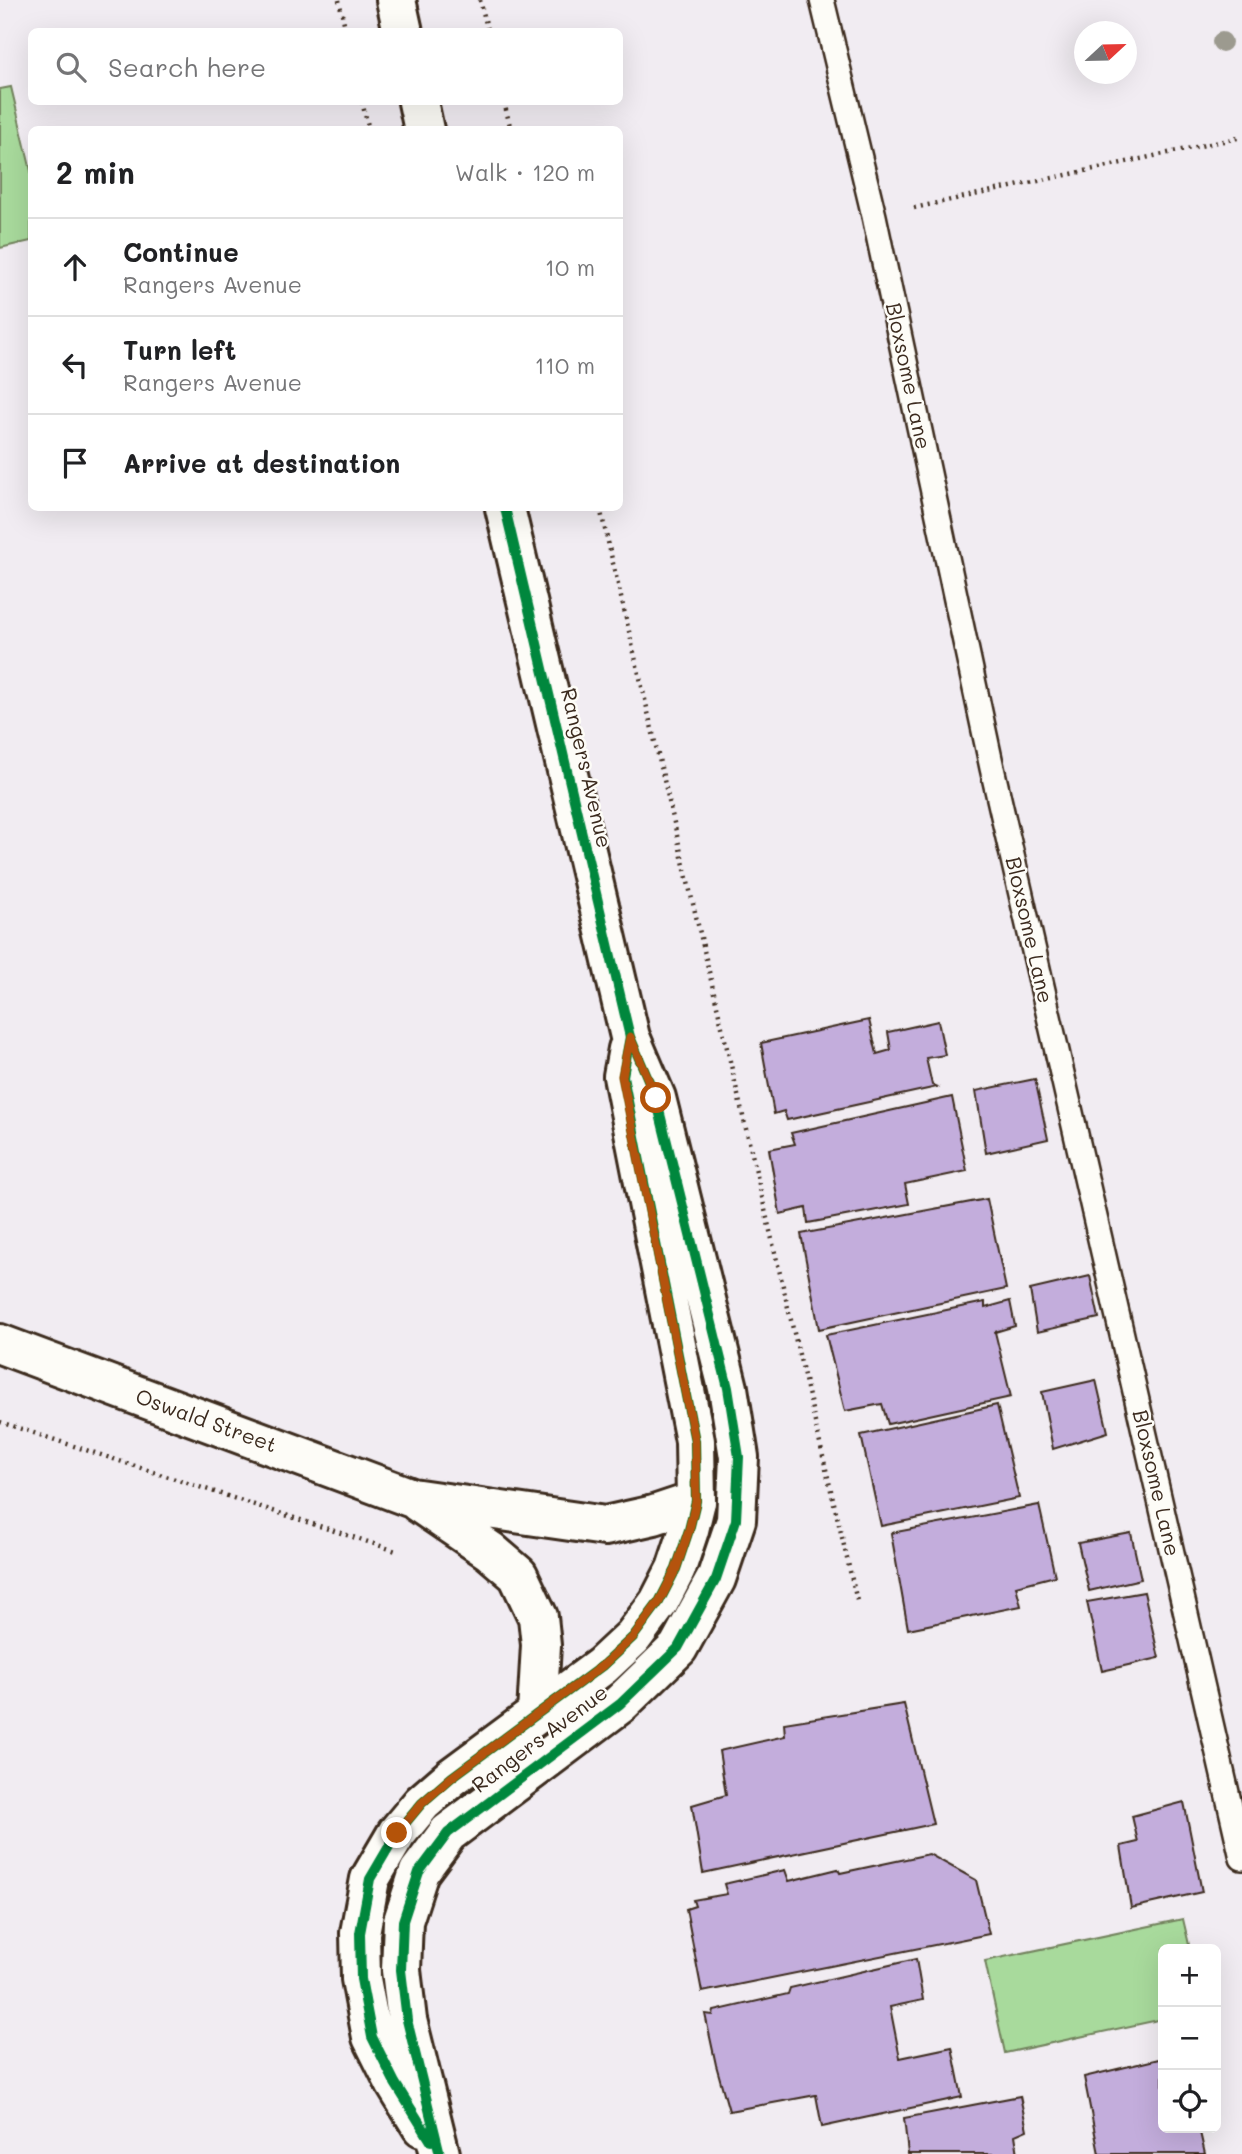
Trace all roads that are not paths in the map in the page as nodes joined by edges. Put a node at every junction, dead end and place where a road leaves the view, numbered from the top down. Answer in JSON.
{"nodes":[{"id":1,"x":396,"y":0,"type":"edge"},
{"id":2,"x":822,"y":0,"type":"edge"},
{"id":3,"x":402,"y":28,"type":"edge"},
{"id":4,"x":419,"y":105,"type":"edge"},
{"id":5,"x":423,"y":126,"type":"edge"},
{"id":6,"x":506,"y":511,"type":"edge"},
{"id":7,"x":630,"y":1037,"type":"junction"},
{"id":8,"x":0,"y":1344,"type":"edge"},
{"id":9,"x":412,"y":1498,"type":"junction"},
{"id":10,"x":696,"y":1501,"type":"junction"},
{"id":11,"x":537,"y":1714,"type":"junction"},
{"id":12,"x":1242,"y":1858,"type":"edge"},
{"id":13,"x":440,"y":2154,"type":"edge"}],
"edges":[{"from":1,"to":3,"type":"street"},
{"from":2,"to":12,"type":"lane","name":"Bloxsome Lane"},
{"from":4,"to":5,"type":"street"},
{"from":6,"to":7,"type":"street","name":"Rangers Avenue"},
{"from":7,"to":10,"type":"street","name":"Rangers Avenue"},
{"from":7,"to":13,"type":"street","name":"Rangers Avenue"},
{"from":8,"to":9,"type":"street","name":"Oswald Street"},
{"from":9,"to":10,"type":"street","name":"Oswald Street"},
{"from":9,"to":11,"type":"street","name":"Oswald Street"},
{"from":10,"to":11,"type":"street","name":"Rangers Avenue"},
{"from":11,"to":13,"type":"street","name":"Rangers Avenue"}]}
